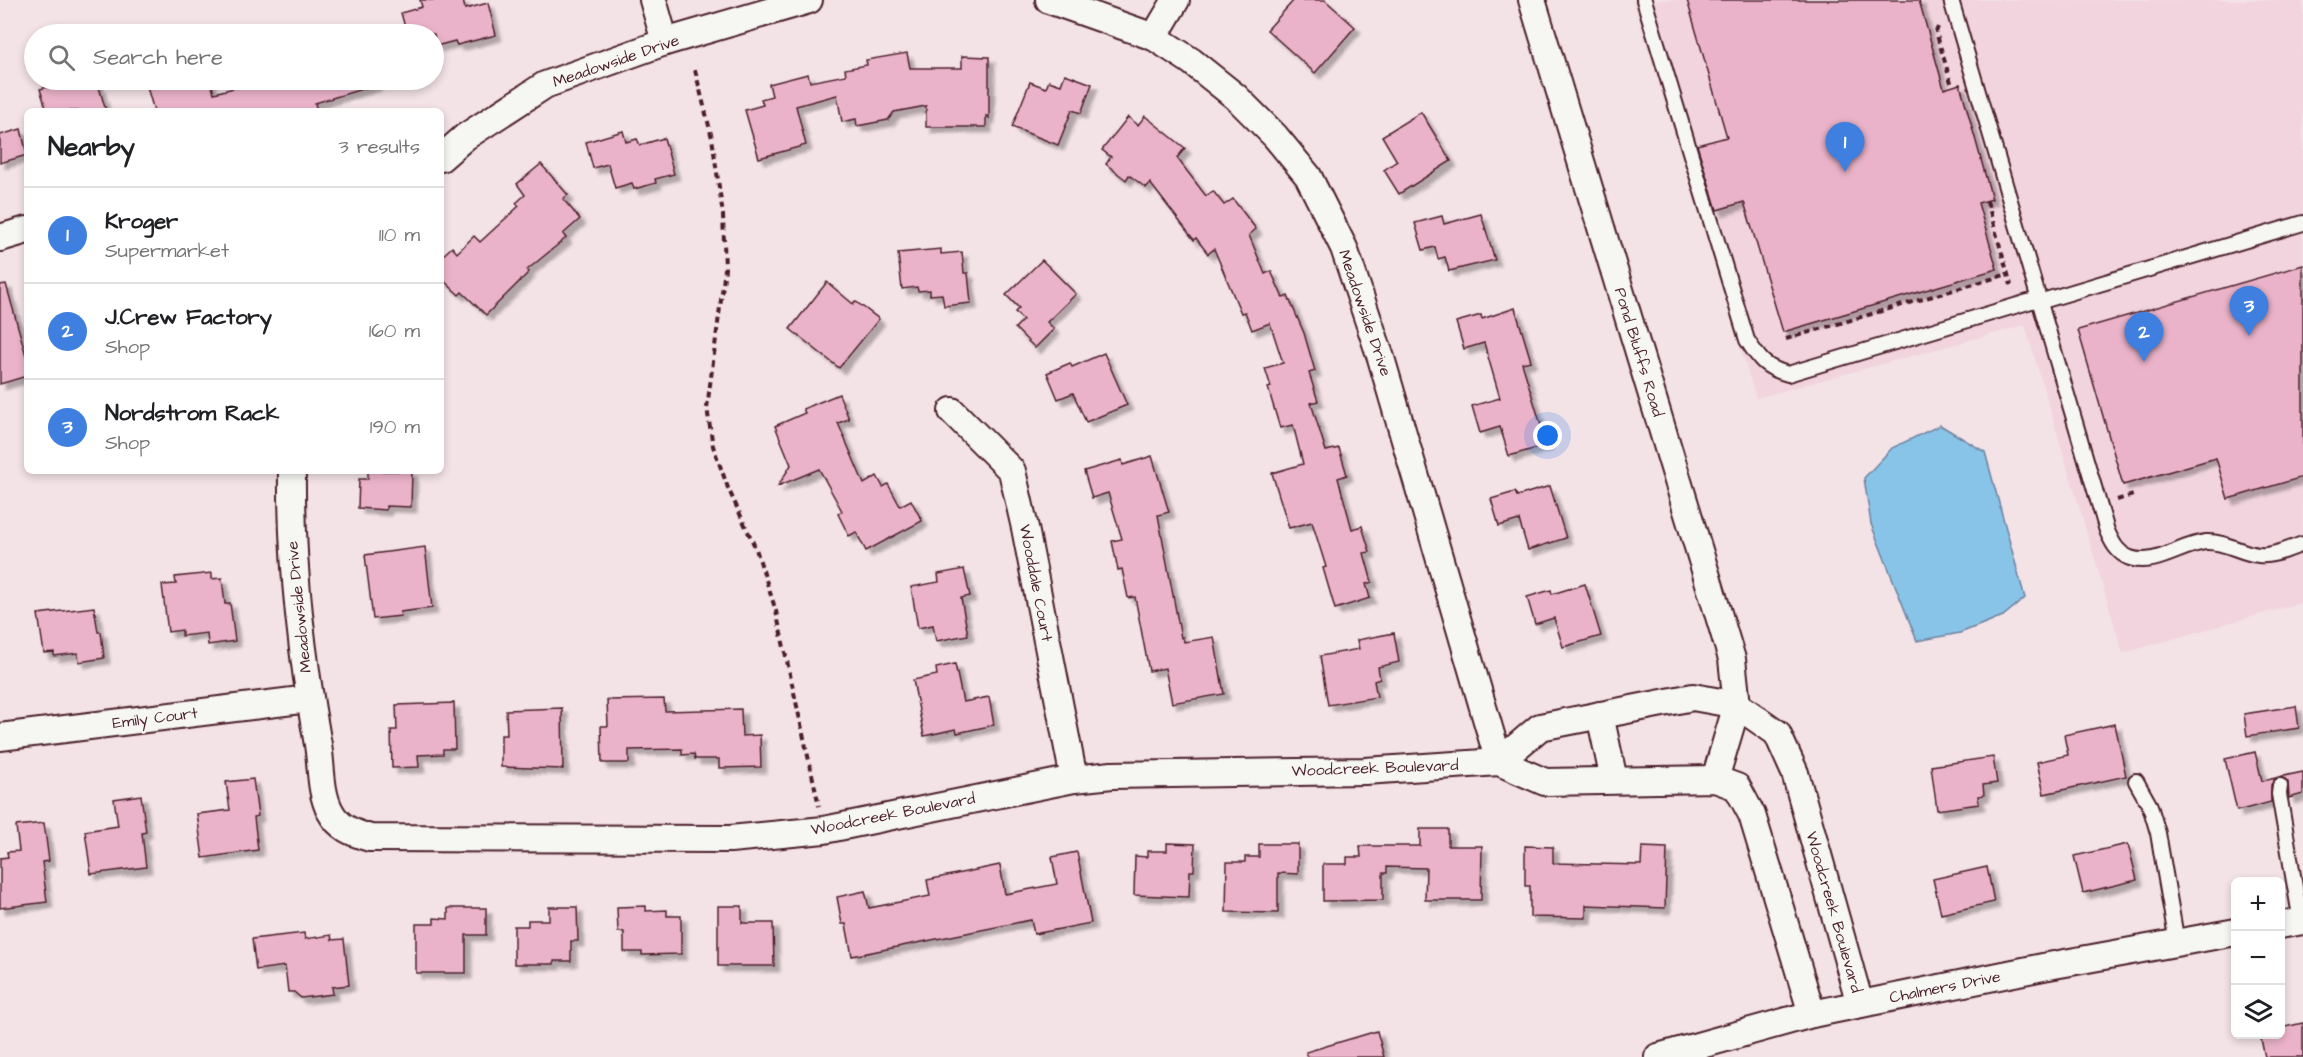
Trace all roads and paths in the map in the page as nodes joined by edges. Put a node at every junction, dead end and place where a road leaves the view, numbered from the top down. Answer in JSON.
{"nodes":[{"id":1,"x":653,"y":0,"type":"edge"},
{"id":2,"x":809,"y":0,"type":"edge"},
{"id":3,"x":1049,"y":0,"type":"edge"},
{"id":4,"x":1176,"y":0,"type":"edge"},
{"id":5,"x":1532,"y":0,"type":"edge"},
{"id":6,"x":1644,"y":0,"type":"edge"},
{"id":7,"x":1951,"y":0,"type":"edge"},
{"id":8,"x":1940,"y":24,"type":"dead end"},
{"id":9,"x":1154,"y":37,"type":"junction"},
{"id":10,"x":665,"y":42,"type":"junction"},
{"id":11,"x":695,"y":70,"type":"dead end"},
{"id":12,"x":1952,"y":86,"type":"dead end"},
{"id":13,"x":444,"y":155,"type":"edge"},
{"id":14,"x":1986,"y":201,"type":"dead end"},
{"id":15,"x":2303,"y":223,"type":"edge"},
{"id":16,"x":24,"y":231,"type":"edge"},
{"id":17,"x":0,"y":238,"type":"edge"},
{"id":18,"x":2008,"y":274,"type":"junction"},
{"id":19,"x":2011,"y":285,"type":"dead end"},
{"id":20,"x":2038,"y":301,"type":"junction"},
{"id":21,"x":1785,"y":339,"type":"dead end"},
{"id":22,"x":952,"y":411,"type":"dead end"},
{"id":23,"x":292,"y":474,"type":"edge"},
{"id":24,"x":2133,"y":495,"type":"dead end"},
{"id":25,"x":2116,"y":500,"type":"dead end"},
{"id":26,"x":2303,"y":544,"type":"edge"},
{"id":27,"x":309,"y":699,"type":"junction"},
{"id":28,"x":1737,"y":705,"type":"junction"},
{"id":29,"x":1600,"y":715,"type":"junction"},
{"id":30,"x":0,"y":737,"type":"edge"},
{"id":31,"x":318,"y":741,"type":"joint"},
{"id":32,"x":1499,"y":762,"type":"junction"},
{"id":33,"x":1074,"y":779,"type":"junction"},
{"id":34,"x":1715,"y":779,"type":"junction"},
{"id":35,"x":1614,"y":780,"type":"junction"},
{"id":36,"x":2136,"y":782,"type":"dead end"},
{"id":37,"x":2280,"y":786,"type":"dead end"},
{"id":38,"x":824,"y":830,"type":"junction"},
{"id":39,"x":2295,"y":922,"type":"edge"},
{"id":40,"x":2231,"y":933,"type":"edge"},
{"id":41,"x":2177,"y":943,"type":"junction"},
{"id":42,"x":1860,"y":1004,"type":"junction"},
{"id":43,"x":1812,"y":1014,"type":"junction"},
{"id":44,"x":1658,"y":1057,"type":"edge"}],
"edges":[{"from":1,"to":10,"type":"street"},
{"from":2,"to":10,"type":"street","name":"Meadowside Drive"},
{"from":3,"to":9,"type":"street","name":"Meadowside Drive"},
{"from":4,"to":9,"type":"street"},
{"from":5,"to":28,"type":"street","name":"Pond Bluffs Road"},
{"from":6,"to":20,"type":"lane"},
{"from":7,"to":20,"type":"lane"},
{"from":8,"to":12,"type":"path"},
{"from":9,"to":32,"type":"street","name":"Meadowside Drive"},
{"from":10,"to":13,"type":"street","name":"Meadowside Drive"},
{"from":11,"to":38,"type":"path"},
{"from":14,"to":18,"type":"path"},
{"from":15,"to":20,"type":"lane"},
{"from":16,"to":17,"type":"street"},
{"from":18,"to":19,"type":"path"},
{"from":18,"to":21,"type":"path"},
{"from":20,"to":26,"type":"lane"},
{"from":22,"to":33,"type":"street","name":"Wooddale Court"},
{"from":23,"to":27,"type":"street","name":"Meadowside Drive"},
{"from":24,"to":25,"type":"path"},
{"from":27,"to":30,"type":"street","name":"Emily Court"},
{"from":27,"to":31,"type":"street","name":"Meadowside Drive"},
{"from":28,"to":29,"type":"street","name":"Woodcreek Boulevard"},
{"from":28,"to":34,"type":"street"},
{"from":28,"to":42,"type":"street","name":"Woodcreek Boulevard"},
{"from":29,"to":32,"type":"street","name":"Woodcreek Boulevard"},
{"from":29,"to":35,"type":"street"},
{"from":31,"to":38,"type":"street","name":"Woodcreek Boulevard"},
{"from":32,"to":33,"type":"street","name":"Woodcreek Boulevard"},
{"from":32,"to":35,"type":"street","name":"Woodcreek Boulevard"},
{"from":33,"to":38,"type":"street","name":"Woodcreek Boulevard"},
{"from":34,"to":35,"type":"street","name":"Woodcreek Boulevard"},
{"from":34,"to":43,"type":"street","name":"Woodcreek Boulevard"},
{"from":36,"to":41,"type":"lane"},
{"from":37,"to":39,"type":"lane"},
{"from":40,"to":41,"type":"street","name":"Chalmers Drive"},
{"from":41,"to":42,"type":"street","name":"Chalmers Drive"},
{"from":42,"to":43,"type":"street","name":"Chalmers Drive"},
{"from":43,"to":44,"type":"street","name":"Chalmers Drive"}]}
